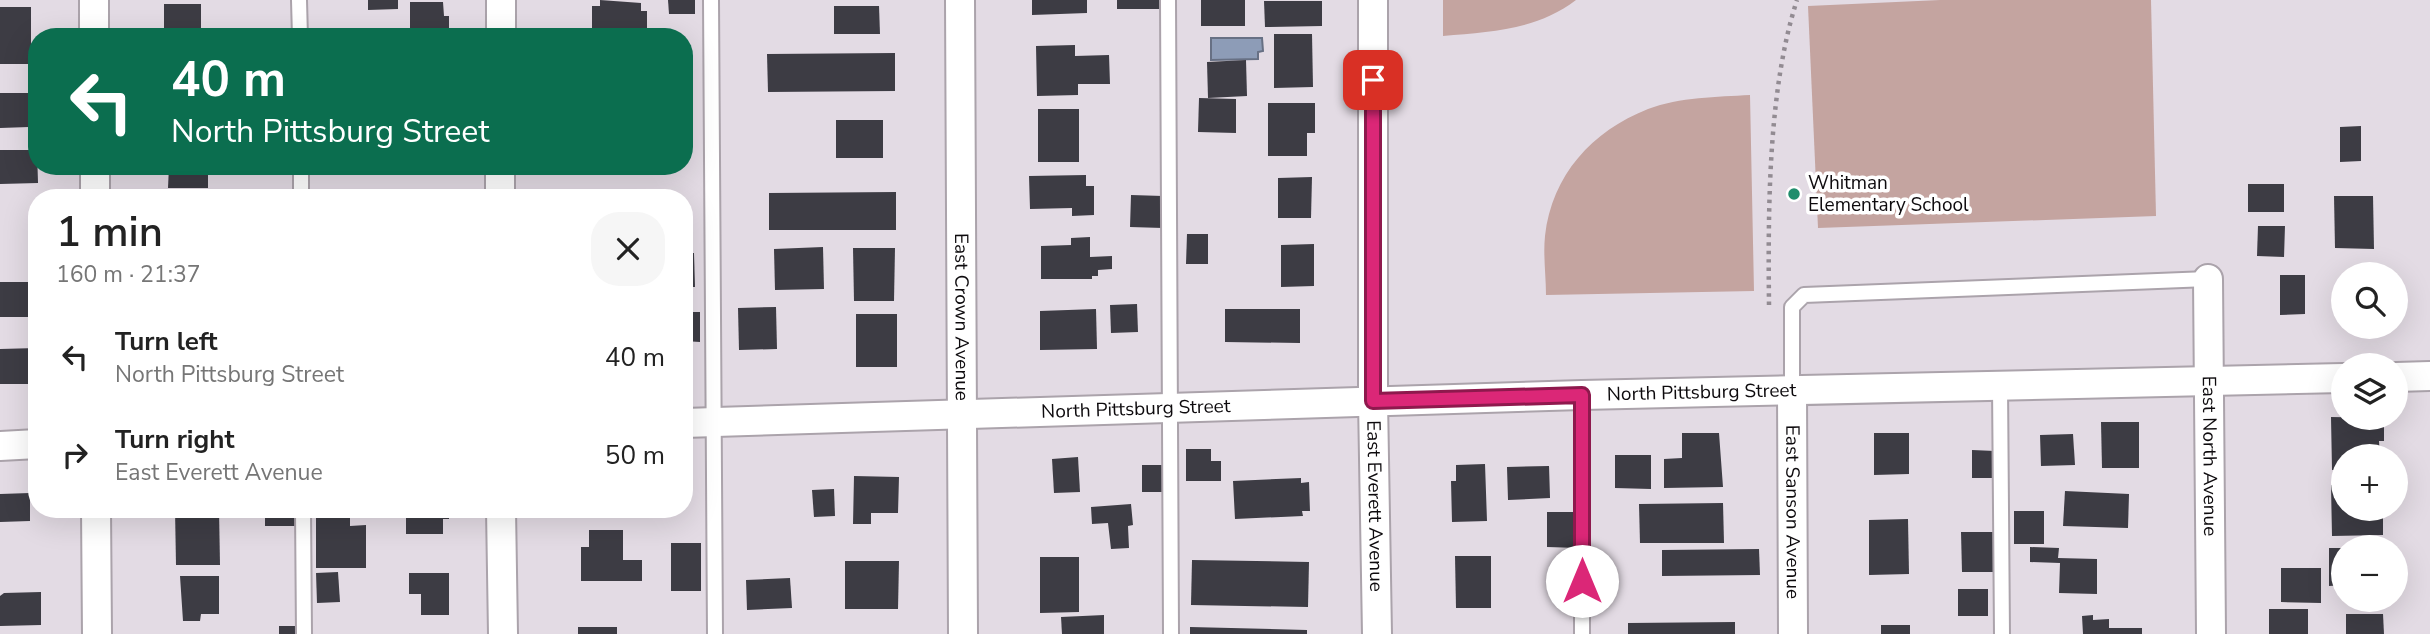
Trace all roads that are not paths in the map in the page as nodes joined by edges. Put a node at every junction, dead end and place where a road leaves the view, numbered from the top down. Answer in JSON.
{"nodes":[{"id":1,"x":94,"y":0,"type":"edge"},
{"id":2,"x":299,"y":0,"type":"edge"},
{"id":3,"x":501,"y":0,"type":"edge"},
{"id":4,"x":711,"y":0,"type":"edge"},
{"id":5,"x":960,"y":0,"type":"edge"},
{"id":6,"x":1168,"y":0,"type":"edge"},
{"id":7,"x":1373,"y":0,"type":"edge"},
{"id":8,"x":94,"y":28,"type":"edge"},
{"id":9,"x":300,"y":28,"type":"edge"},
{"id":10,"x":501,"y":28,"type":"edge"},
{"id":11,"x":2208,"y":279,"type":"joint"},
{"id":12,"x":2430,"y":376,"type":"edge"},
{"id":13,"x":2408,"y":377,"type":"edge"},
{"id":14,"x":2331,"y":378,"type":"edge"},
{"id":15,"x":2210,"y":380,"type":"junction"},
{"id":16,"x":2000,"y":385,"type":"junction"},
{"id":17,"x":1791,"y":390,"type":"junction"},
{"id":18,"x":1582,"y":395,"type":"junction"},
{"id":19,"x":1373,"y":401,"type":"junction"},
{"id":20,"x":1169,"y":407,"type":"junction"},
{"id":21,"x":963,"y":413,"type":"junction"},
{"id":22,"x":714,"y":422,"type":"junction"},
{"id":23,"x":693,"y":423,"type":"edge"},
{"id":24,"x":28,"y":444,"type":"edge"},
{"id":25,"x":0,"y":446,"type":"edge"},
{"id":26,"x":96,"y":518,"type":"edge"},
{"id":27,"x":303,"y":518,"type":"edge"},
{"id":28,"x":501,"y":518,"type":"edge"},
{"id":29,"x":97,"y":634,"type":"edge"},
{"id":30,"x":304,"y":634,"type":"edge"},
{"id":31,"x":503,"y":634,"type":"edge"},
{"id":32,"x":715,"y":634,"type":"edge"},
{"id":33,"x":963,"y":634,"type":"edge"},
{"id":34,"x":1171,"y":634,"type":"edge"},
{"id":35,"x":1377,"y":634,"type":"edge"},
{"id":36,"x":1582,"y":634,"type":"edge"},
{"id":37,"x":1793,"y":634,"type":"edge"},
{"id":38,"x":2002,"y":634,"type":"edge"},
{"id":39,"x":2211,"y":634,"type":"edge"}],
"edges":[{"from":1,"to":8,"type":"street"},
{"from":2,"to":9,"type":"lane"},
{"from":3,"to":10,"type":"street"},
{"from":4,"to":22,"type":"lane"},
{"from":5,"to":21,"type":"street","name":"East Crown Avenue"},
{"from":6,"to":20,"type":"lane"},
{"from":7,"to":19,"type":"street","name":"East Everett Avenue"},
{"from":11,"to":15,"type":"street","name":"East North Avenue"},
{"from":11,"to":17,"type":"lane"},
{"from":12,"to":13,"type":"street"},
{"from":14,"to":15,"type":"street","name":"North Pittsburg Street"},
{"from":15,"to":16,"type":"street","name":"North Pittsburg Street"},
{"from":15,"to":39,"type":"street","name":"East North Avenue"},
{"from":16,"to":17,"type":"street","name":"North Pittsburg Street"},
{"from":16,"to":38,"type":"lane"},
{"from":17,"to":18,"type":"street","name":"North Pittsburg Street"},
{"from":17,"to":37,"type":"street","name":"East Sanson Avenue"},
{"from":18,"to":19,"type":"street","name":"North Pittsburg Street"},
{"from":18,"to":36,"type":"lane"},
{"from":19,"to":20,"type":"street","name":"North Pittsburg Street"},
{"from":19,"to":35,"type":"street","name":"East Everett Avenue"},
{"from":20,"to":21,"type":"street","name":"North Pittsburg Street"},
{"from":20,"to":34,"type":"lane"},
{"from":21,"to":22,"type":"street","name":"North Pittsburg Street"},
{"from":21,"to":33,"type":"street","name":"East Crown Avenue"},
{"from":22,"to":23,"type":"street","name":"North Pittsburg Street"},
{"from":22,"to":32,"type":"lane"},
{"from":24,"to":25,"type":"street"},
{"from":26,"to":29,"type":"street"},
{"from":27,"to":30,"type":"lane"},
{"from":28,"to":31,"type":"street"}]}
